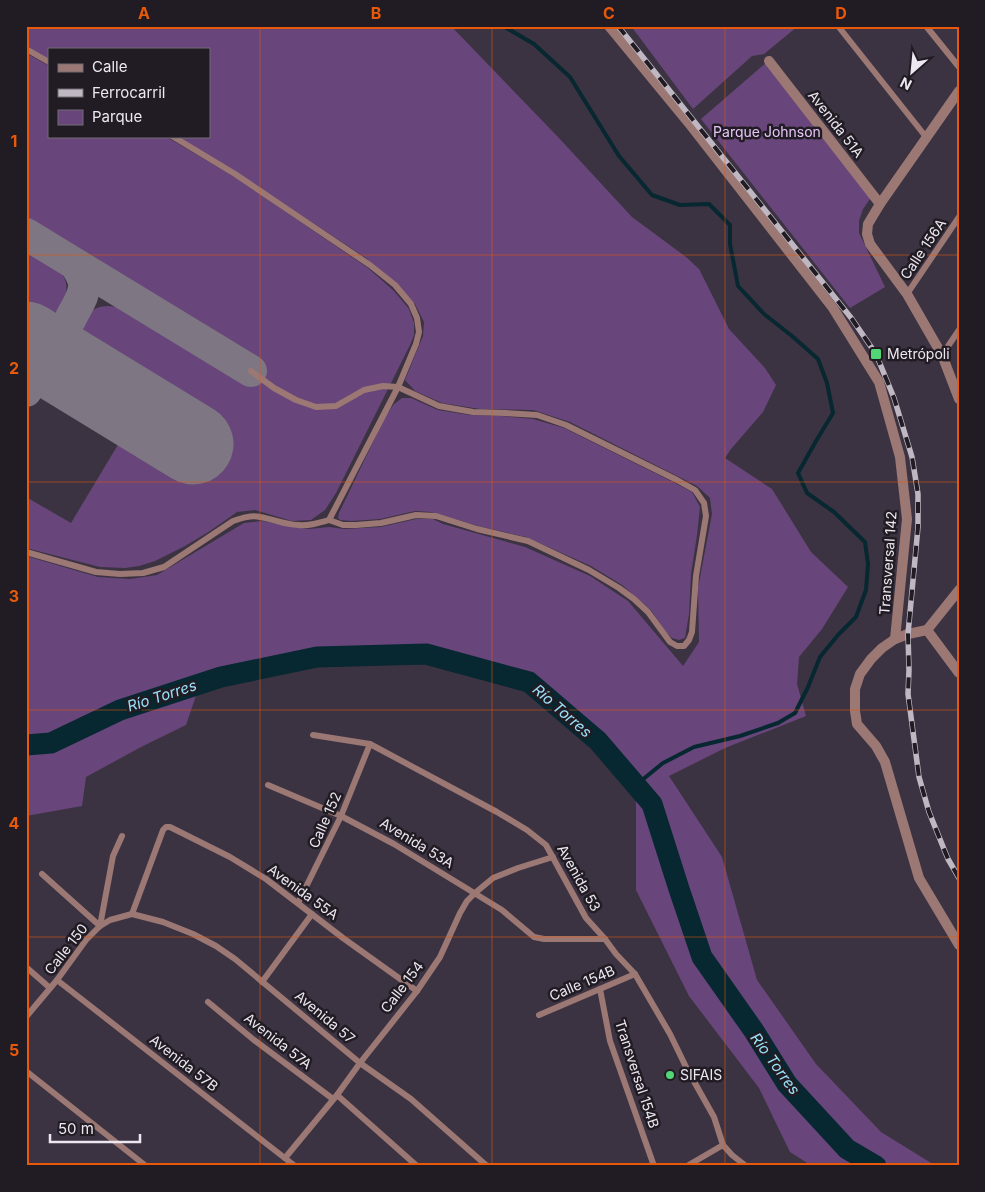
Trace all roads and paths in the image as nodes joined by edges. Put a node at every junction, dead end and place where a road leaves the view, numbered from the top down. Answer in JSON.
{"nodes":[{"id":1,"x":608,"y":26,"type":"edge"},
{"id":2,"x":838,"y":26,"type":"edge"},
{"id":3,"x":926,"y":26,"type":"edge"},
{"id":4,"x":26,"y":49,"type":"edge"},
{"id":5,"x":48,"y":61,"type":"edge"},
{"id":6,"x":769,"y":62,"type":"dead end"},
{"id":7,"x":959,"y":67,"type":"edge"},
{"id":8,"x":959,"y":91,"type":"edge"},
{"id":9,"x":926,"y":137,"type":"junction"},
{"id":10,"x":175,"y":138,"type":"edge"},
{"id":11,"x":880,"y":204,"type":"junction"},
{"id":12,"x":959,"y":218,"type":"edge"},
{"id":13,"x":907,"y":294,"type":"junction"},
{"id":14,"x":959,"y":330,"type":"edge"},
{"id":15,"x":942,"y":355,"type":"junction"},
{"id":16,"x":251,"y":372,"type":"dead end"},
{"id":17,"x":398,"y":387,"type":"junction"},
{"id":18,"x":959,"y":399,"type":"edge"},
{"id":19,"x":329,"y":520,"type":"junction"},
{"id":20,"x":26,"y":552,"type":"edge"},
{"id":21,"x":959,"y":590,"type":"edge"},
{"id":22,"x":928,"y":630,"type":"junction"},
{"id":23,"x":895,"y":639,"type":"junction"},
{"id":24,"x":959,"y":673,"type":"edge"},
{"id":25,"x":313,"y":735,"type":"dead end"},
{"id":26,"x":370,"y":744,"type":"junction"},
{"id":27,"x":268,"y":785,"type":"dead end"},
{"id":28,"x":341,"y":816,"type":"junction"},
{"id":29,"x":122,"y":836,"type":"dead end"},
{"id":30,"x":553,"y":857,"type":"junction"},
{"id":31,"x":42,"y":874,"type":"dead end"},
{"id":32,"x":475,"y":894,"type":"junction"},
{"id":33,"x":298,"y":903,"type":"junction"},
{"id":34,"x":132,"y":914,"type":"junction"},
{"id":35,"x":312,"y":914,"type":"junction"},
{"id":36,"x":100,"y":926,"type":"junction"},
{"id":37,"x":605,"y":939,"type":"junction"},
{"id":38,"x":959,"y":945,"type":"edge"},
{"id":39,"x":26,"y":967,"type":"edge"},
{"id":40,"x":635,"y":974,"type":"junction"},
{"id":41,"x":57,"y":980,"type":"junction"},
{"id":42,"x":262,"y":982,"type":"junction"},
{"id":43,"x":50,"y":988,"type":"junction"},
{"id":44,"x":600,"y":989,"type":"junction"},
{"id":45,"x":417,"y":991,"type":"junction"},
{"id":46,"x":208,"y":1002,"type":"dead end"},
{"id":47,"x":540,"y":1015,"type":"dead end"},
{"id":48,"x":26,"y":1017,"type":"edge"},
{"id":49,"x":360,"y":1063,"type":"junction"},
{"id":50,"x":26,"y":1071,"type":"edge"},
{"id":51,"x":335,"y":1097,"type":"junction"},
{"id":52,"x":723,"y":1145,"type":"junction"},
{"id":53,"x":285,"y":1158,"type":"junction"},
{"id":54,"x":146,"y":1166,"type":"edge"},
{"id":55,"x":295,"y":1166,"type":"edge"},
{"id":56,"x":417,"y":1166,"type":"edge"},
{"id":57,"x":487,"y":1166,"type":"edge"},
{"id":58,"x":654,"y":1166,"type":"edge"},
{"id":59,"x":687,"y":1166,"type":"edge"},
{"id":60,"x":746,"y":1166,"type":"edge"}],
"edges":[{"from":1,"to":23,"type":"street","name":"Transversal 142"},
{"from":2,"to":9,"type":"lane"},
{"from":3,"to":7,"type":"lane"},
{"from":4,"to":5,"type":"lane"},
{"from":6,"to":11,"type":"street","name":"Avenida 51A"},
{"from":8,"to":9,"type":"street"},
{"from":9,"to":11,"type":"street"},
{"from":10,"to":17,"type":"lane"},
{"from":11,"to":13,"type":"street"},
{"from":12,"to":13,"type":"lane","name":"Calle 156A"},
{"from":13,"to":15,"type":"street"},
{"from":14,"to":15,"type":"lane"},
{"from":15,"to":18,"type":"street"},
{"from":16,"to":17,"type":"lane"},
{"from":17,"to":19,"type":"lane"},
{"from":17,"to":19,"type":"lane"},
{"from":19,"to":20,"type":"lane"},
{"from":21,"to":22,"type":"street"},
{"from":22,"to":23,"type":"street"},
{"from":22,"to":24,"type":"street"},
{"from":23,"to":38,"type":"street"},
{"from":25,"to":26,"type":"lane","name":"Avenida 53"},
{"from":26,"to":28,"type":"lane","name":"Calle 152"},
{"from":26,"to":30,"type":"lane","name":"Avenida 53"},
{"from":27,"to":28,"type":"lane","name":"Avenida 53A"},
{"from":28,"to":32,"type":"lane","name":"Avenida 53A"},
{"from":28,"to":33,"type":"lane","name":"Calle 152"},
{"from":29,"to":36,"type":"lane"},
{"from":30,"to":32,"type":"lane","name":"Calle 154"},
{"from":30,"to":37,"type":"lane","name":"Avenida 53"},
{"from":31,"to":36,"type":"lane"},
{"from":32,"to":37,"type":"lane","name":"Avenida 53A"},
{"from":32,"to":45,"type":"lane","name":"Calle 154"},
{"from":33,"to":34,"type":"lane","name":"Avenida 55A"},
{"from":33,"to":35,"type":"lane","name":"Avenida 55A"},
{"from":34,"to":36,"type":"lane","name":"Calle 150"},
{"from":34,"to":42,"type":"lane","name":"Avenida 57"},
{"from":35,"to":42,"type":"lane"},
{"from":35,"to":45,"type":"lane","name":"Avenida 55A"},
{"from":36,"to":41,"type":"lane","name":"Calle 150"},
{"from":37,"to":40,"type":"lane","name":"Avenida 53"},
{"from":39,"to":43,"type":"lane"},
{"from":40,"to":44,"type":"lane","name":"Calle 154B"},
{"from":40,"to":52,"type":"lane","name":"Avenida 53"},
{"from":41,"to":43,"type":"lane","name":"Calle 150"},
{"from":41,"to":53,"type":"lane","name":"Avenida 57B"},
{"from":42,"to":49,"type":"lane","name":"Avenida 57"},
{"from":43,"to":48,"type":"lane","name":"Calle 150"},
{"from":44,"to":47,"type":"lane","name":"Calle 154B"},
{"from":44,"to":58,"type":"lane","name":"Transversal 154B"},
{"from":45,"to":49,"type":"lane","name":"Calle 154"},
{"from":46,"to":51,"type":"lane","name":"Avenida 57A"},
{"from":49,"to":51,"type":"lane","name":"Calle 154"},
{"from":49,"to":57,"type":"lane","name":"Avenida 57"},
{"from":50,"to":54,"type":"lane"},
{"from":51,"to":53,"type":"lane","name":"Calle 154"},
{"from":51,"to":56,"type":"lane","name":"Avenida 57A"},
{"from":52,"to":59,"type":"lane"},
{"from":52,"to":60,"type":"lane","name":"Avenida 53"},
{"from":53,"to":55,"type":"lane","name":"Avenida 57B"}]}
